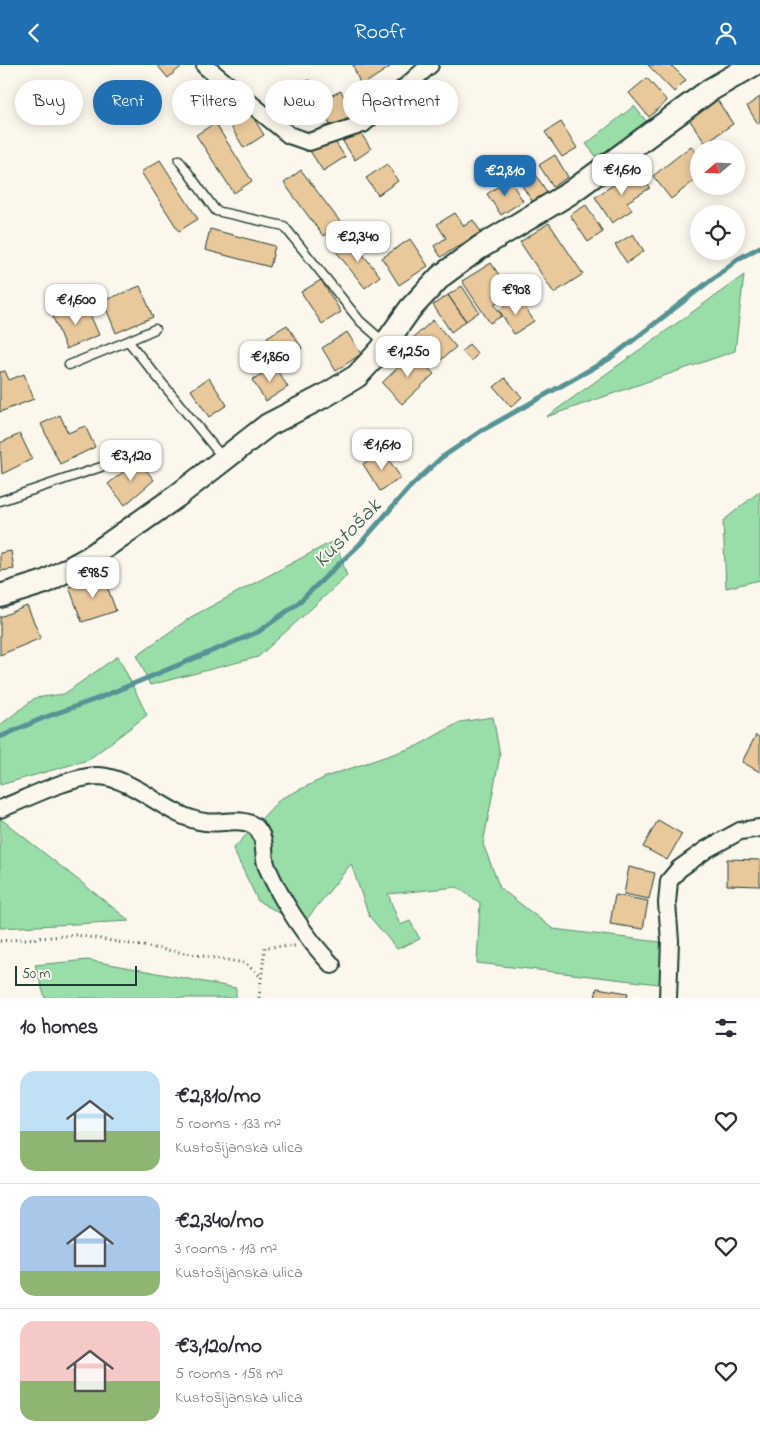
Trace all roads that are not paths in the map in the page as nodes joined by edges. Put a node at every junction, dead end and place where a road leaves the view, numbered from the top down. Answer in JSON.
{"nodes":[{"id":1,"x":430,"y":65,"type":"edge"},
{"id":2,"x":753,"y":65,"type":"edge"},
{"id":3,"x":205,"y":66,"type":"edge"},
{"id":4,"x":179,"y":160,"type":"dead end"},
{"id":5,"x":155,"y":329,"type":"dead end"},
{"id":6,"x":128,"y":341,"type":"junction"},
{"id":7,"x":385,"y":343,"type":"junction"},
{"id":8,"x":69,"y":365,"type":"dead end"},
{"id":9,"x":224,"y":459,"type":"junction"},
{"id":10,"x":101,"y":467,"type":"dead end"},
{"id":11,"x":0,"y":501,"type":"edge"},
{"id":12,"x":0,"y":596,"type":"edge"},
{"id":13,"x":0,"y":809,"type":"edge"},
{"id":14,"x":760,"y":828,"type":"edge"},
{"id":15,"x":332,"y":965,"type":"dead end"},
{"id":16,"x":668,"y":998,"type":"edge"}],
"edges":[{"from":1,"to":3,"type":"street"},
{"from":2,"to":7,"type":"street"},
{"from":4,"to":7,"type":"lane"},
{"from":5,"to":6,"type":"lane"},
{"from":6,"to":8,"type":"lane"},
{"from":6,"to":9,"type":"lane"},
{"from":7,"to":9,"type":"street"},
{"from":9,"to":12,"type":"street"},
{"from":10,"to":11,"type":"lane"},
{"from":13,"to":15,"type":"street"},
{"from":14,"to":16,"type":"street"}]}
